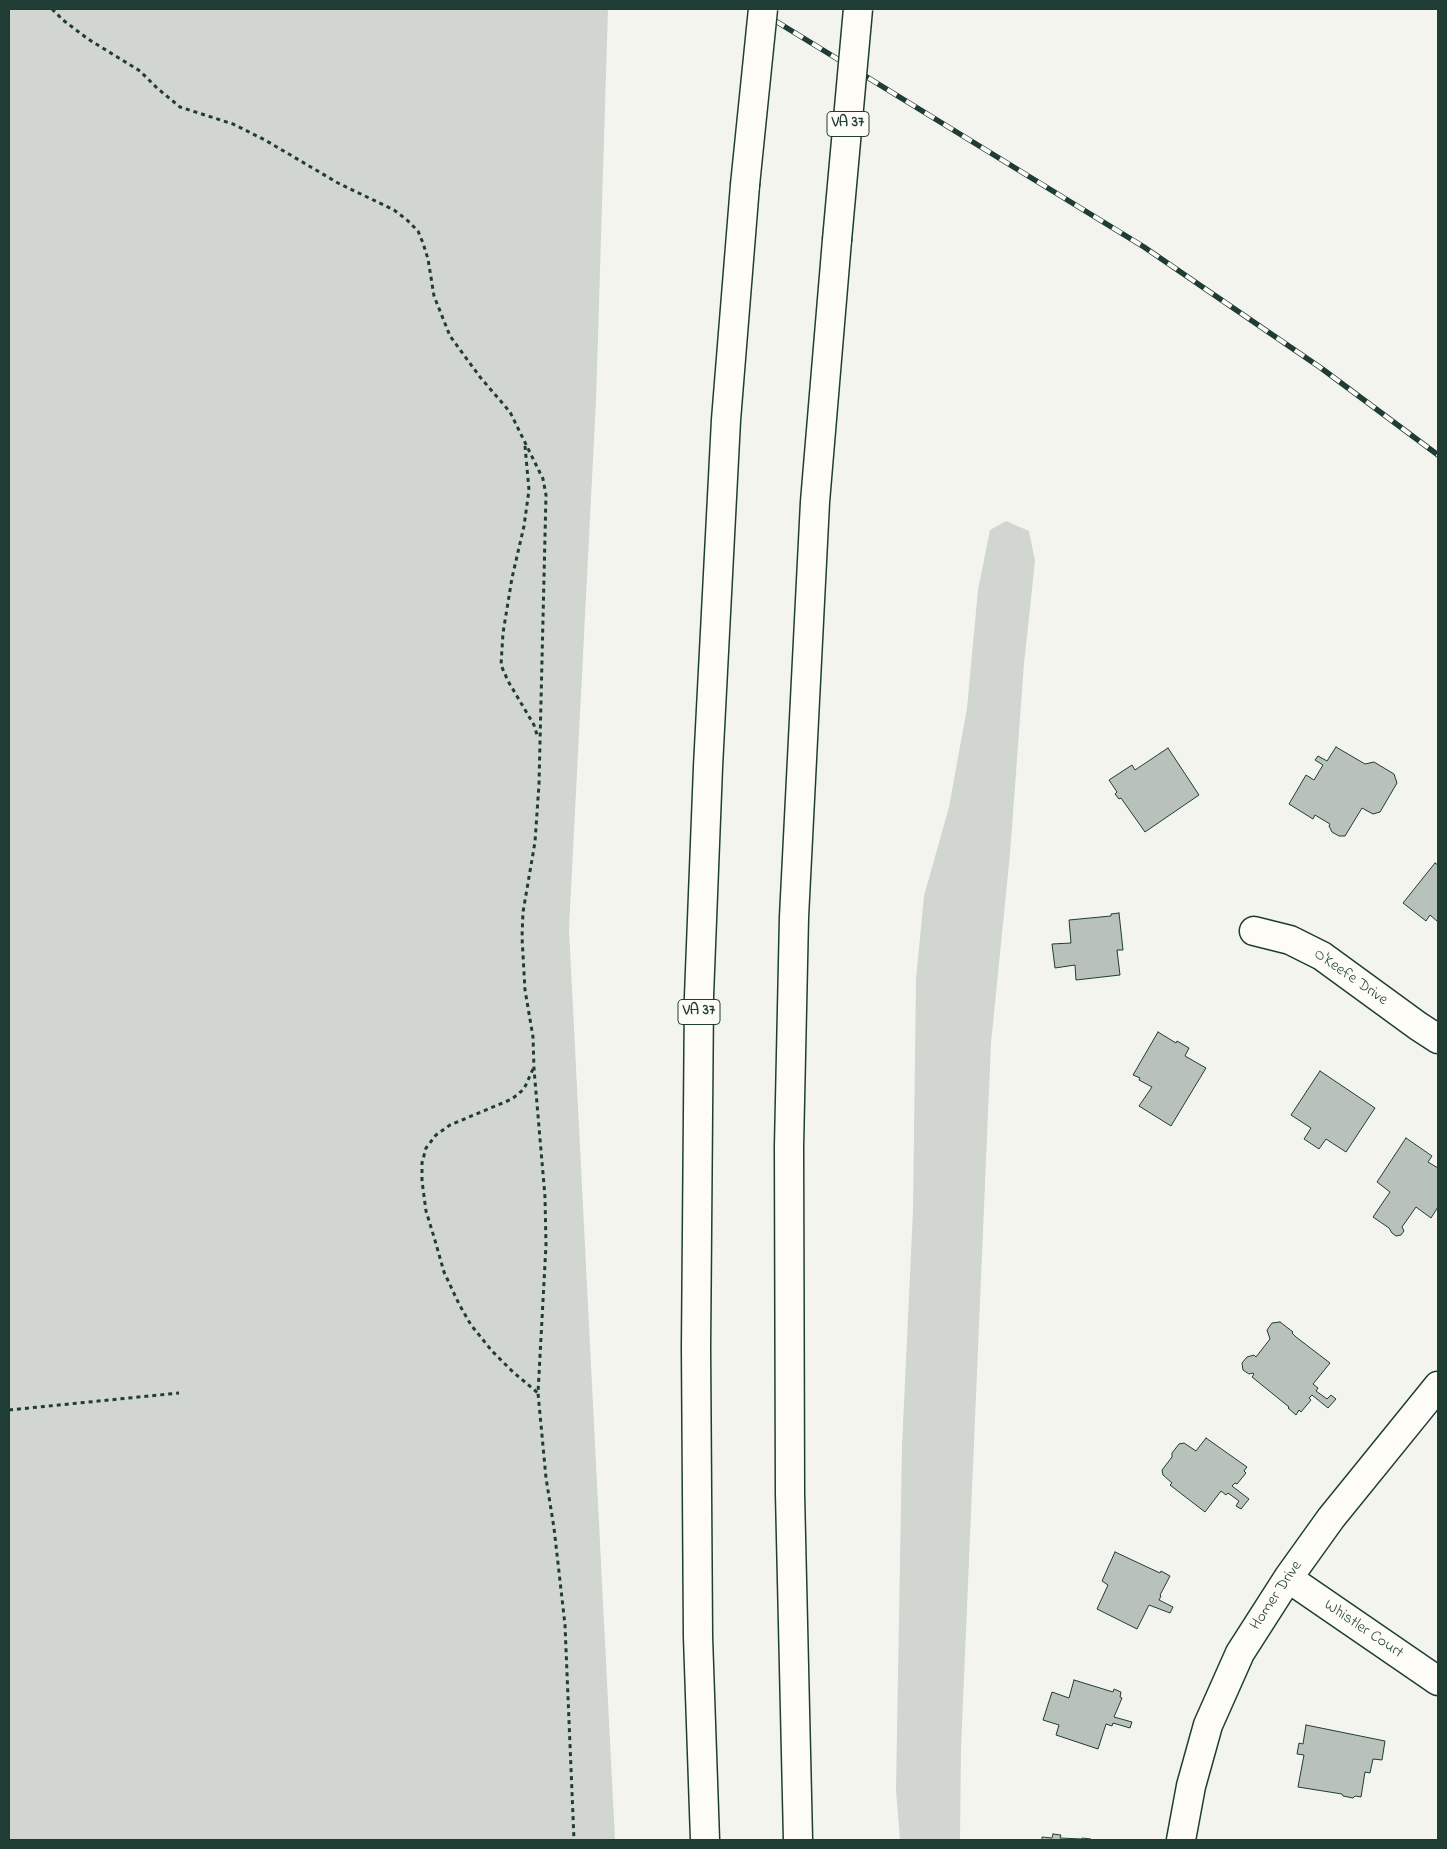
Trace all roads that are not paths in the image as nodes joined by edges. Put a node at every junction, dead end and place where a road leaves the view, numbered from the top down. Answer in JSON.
{"nodes":[{"id":1,"x":763,"y":9,"type":"edge"},
{"id":2,"x":858,"y":9,"type":"edge"},
{"id":3,"x":1254,"y":931,"type":"dead end"},
{"id":4,"x":1438,"y":1039,"type":"edge"},
{"id":5,"x":1438,"y":1386,"type":"edge"},
{"id":6,"x":1288,"y":1578,"type":"junction"},
{"id":7,"x":1438,"y":1681,"type":"edge"},
{"id":8,"x":705,"y":1840,"type":"edge"},
{"id":9,"x":798,"y":1840,"type":"edge"},
{"id":10,"x":1181,"y":1840,"type":"edge"}],
"edges":[{"from":1,"to":8,"type":"main road","number":"VA 37","bridge":true},
{"from":2,"to":9,"type":"main road","number":"VA 37","bridge":true},
{"from":3,"to":4,"type":"main road","name":"O'Keefe Drive"},
{"from":5,"to":6,"type":"main road","name":"Homer Drive"},
{"from":6,"to":7,"type":"main road","name":"Whistler Court"},
{"from":6,"to":10,"type":"main road","name":"Homer Drive"}]}
